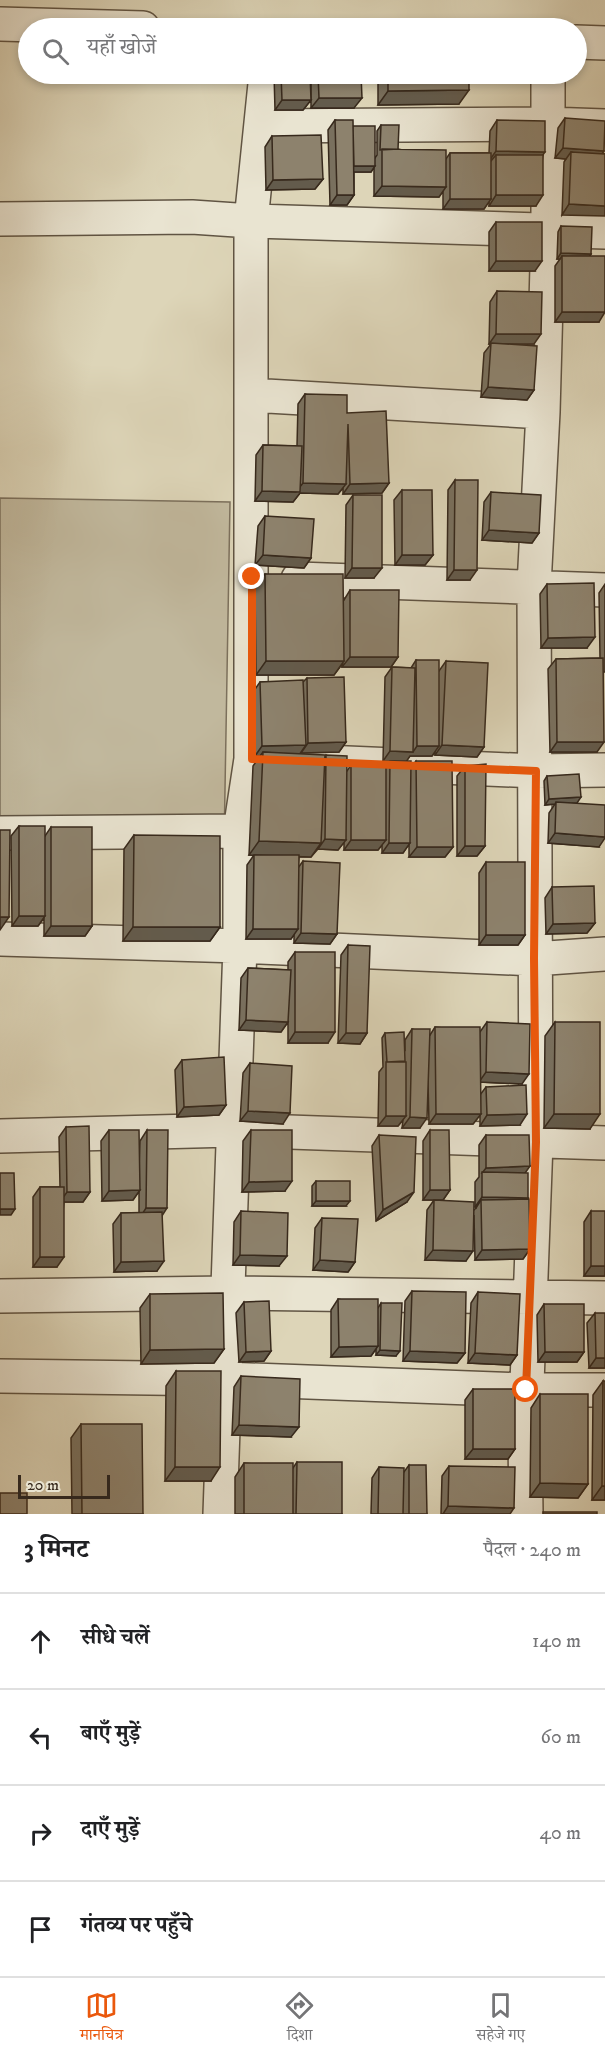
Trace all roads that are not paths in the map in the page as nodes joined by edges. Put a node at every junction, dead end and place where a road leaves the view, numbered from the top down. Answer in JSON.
{"nodes":[{"id":1,"x":0,"y":24,"type":"edge"},
{"id":2,"x":18,"y":25,"type":"edge"},
{"id":3,"x":587,"y":42,"type":"edge"},
{"id":4,"x":605,"y":43,"type":"edge"},
{"id":5,"x":265,"y":84,"type":"edge"},
{"id":6,"x":548,"y":84,"type":"edge"},
{"id":7,"x":548,"y":124,"type":"junction"},
{"id":8,"x":262,"y":126,"type":"junction"},
{"id":9,"x":605,"y":126,"type":"edge"},
{"id":10,"x":0,"y":219,"type":"edge"},
{"id":11,"x":252,"y":221,"type":"junction"},
{"id":12,"x":548,"y":230,"type":"junction"},
{"id":13,"x":605,"y":231,"type":"edge"},
{"id":14,"x":252,"y":395,"type":"junction"},
{"id":15,"x":543,"y":412,"type":"junction"},
{"id":16,"x":252,"y":577,"type":"junction"},
{"id":17,"x":534,"y":586,"type":"junction"},
{"id":18,"x":605,"y":590,"type":"edge"},
{"id":19,"x":252,"y":759,"type":"junction"},
{"id":20,"x":605,"y":770,"type":"edge"},
{"id":21,"x":536,"y":771,"type":"junction"},
{"id":22,"x":240,"y":831,"type":"junction"},
{"id":23,"x":0,"y":833,"type":"edge"},
{"id":24,"x":0,"y":939,"type":"edge"},
{"id":25,"x":240,"y":946,"type":"junction"},
{"id":26,"x":605,"y":954,"type":"edge"},
{"id":27,"x":534,"y":958,"type":"junction"},
{"id":28,"x":232,"y":1130,"type":"junction"},
{"id":29,"x":0,"y":1136,"type":"edge"},
{"id":30,"x":536,"y":1142,"type":"junction"},
{"id":31,"x":605,"y":1143,"type":"edge"},
{"id":32,"x":228,"y":1293,"type":"junction"},
{"id":33,"x":0,"y":1296,"type":"edge"},
{"id":34,"x":529,"y":1297,"type":"junction"},
{"id":35,"x":605,"y":1298,"type":"edge"},
{"id":36,"x":0,"y":1376,"type":"edge"},
{"id":37,"x":224,"y":1378,"type":"junction"},
{"id":38,"x":526,"y":1390,"type":"junction"},
{"id":39,"x":605,"y":1390,"type":"edge"},
{"id":40,"x":220,"y":1514,"type":"edge"},
{"id":41,"x":526,"y":1514,"type":"edge"}],
"edges":[{"from":1,"to":2,"type":"street"},
{"from":3,"to":4,"type":"street"},
{"from":5,"to":8,"type":"street"},
{"from":6,"to":7,"type":"street"},
{"from":7,"to":8,"type":"street"},
{"from":7,"to":9,"type":"street"},
{"from":7,"to":12,"type":"street"},
{"from":8,"to":11,"type":"street"},
{"from":10,"to":11,"type":"street"},
{"from":11,"to":12,"type":"street"},
{"from":11,"to":14,"type":"street"},
{"from":12,"to":13,"type":"street"},
{"from":12,"to":15,"type":"street"},
{"from":14,"to":15,"type":"street"},
{"from":14,"to":16,"type":"street"},
{"from":15,"to":17,"type":"street"},
{"from":16,"to":17,"type":"street"},
{"from":16,"to":19,"type":"street"},
{"from":17,"to":18,"type":"street"},
{"from":17,"to":21,"type":"street"},
{"from":19,"to":21,"type":"street"},
{"from":19,"to":22,"type":"street"},
{"from":20,"to":21,"type":"street"},
{"from":21,"to":27,"type":"street"},
{"from":22,"to":23,"type":"street"},
{"from":22,"to":25,"type":"street"},
{"from":24,"to":25,"type":"street"},
{"from":25,"to":27,"type":"street"},
{"from":25,"to":28,"type":"street"},
{"from":26,"to":27,"type":"street"},
{"from":27,"to":30,"type":"street"},
{"from":28,"to":29,"type":"street"},
{"from":28,"to":30,"type":"street"},
{"from":28,"to":32,"type":"street"},
{"from":30,"to":31,"type":"street"},
{"from":30,"to":34,"type":"street"},
{"from":32,"to":33,"type":"street"},
{"from":32,"to":34,"type":"street"},
{"from":32,"to":37,"type":"street"},
{"from":34,"to":35,"type":"street"},
{"from":34,"to":38,"type":"street"},
{"from":36,"to":37,"type":"street"},
{"from":37,"to":38,"type":"street"},
{"from":37,"to":40,"type":"street"},
{"from":38,"to":39,"type":"street"},
{"from":38,"to":41,"type":"street"}]}
